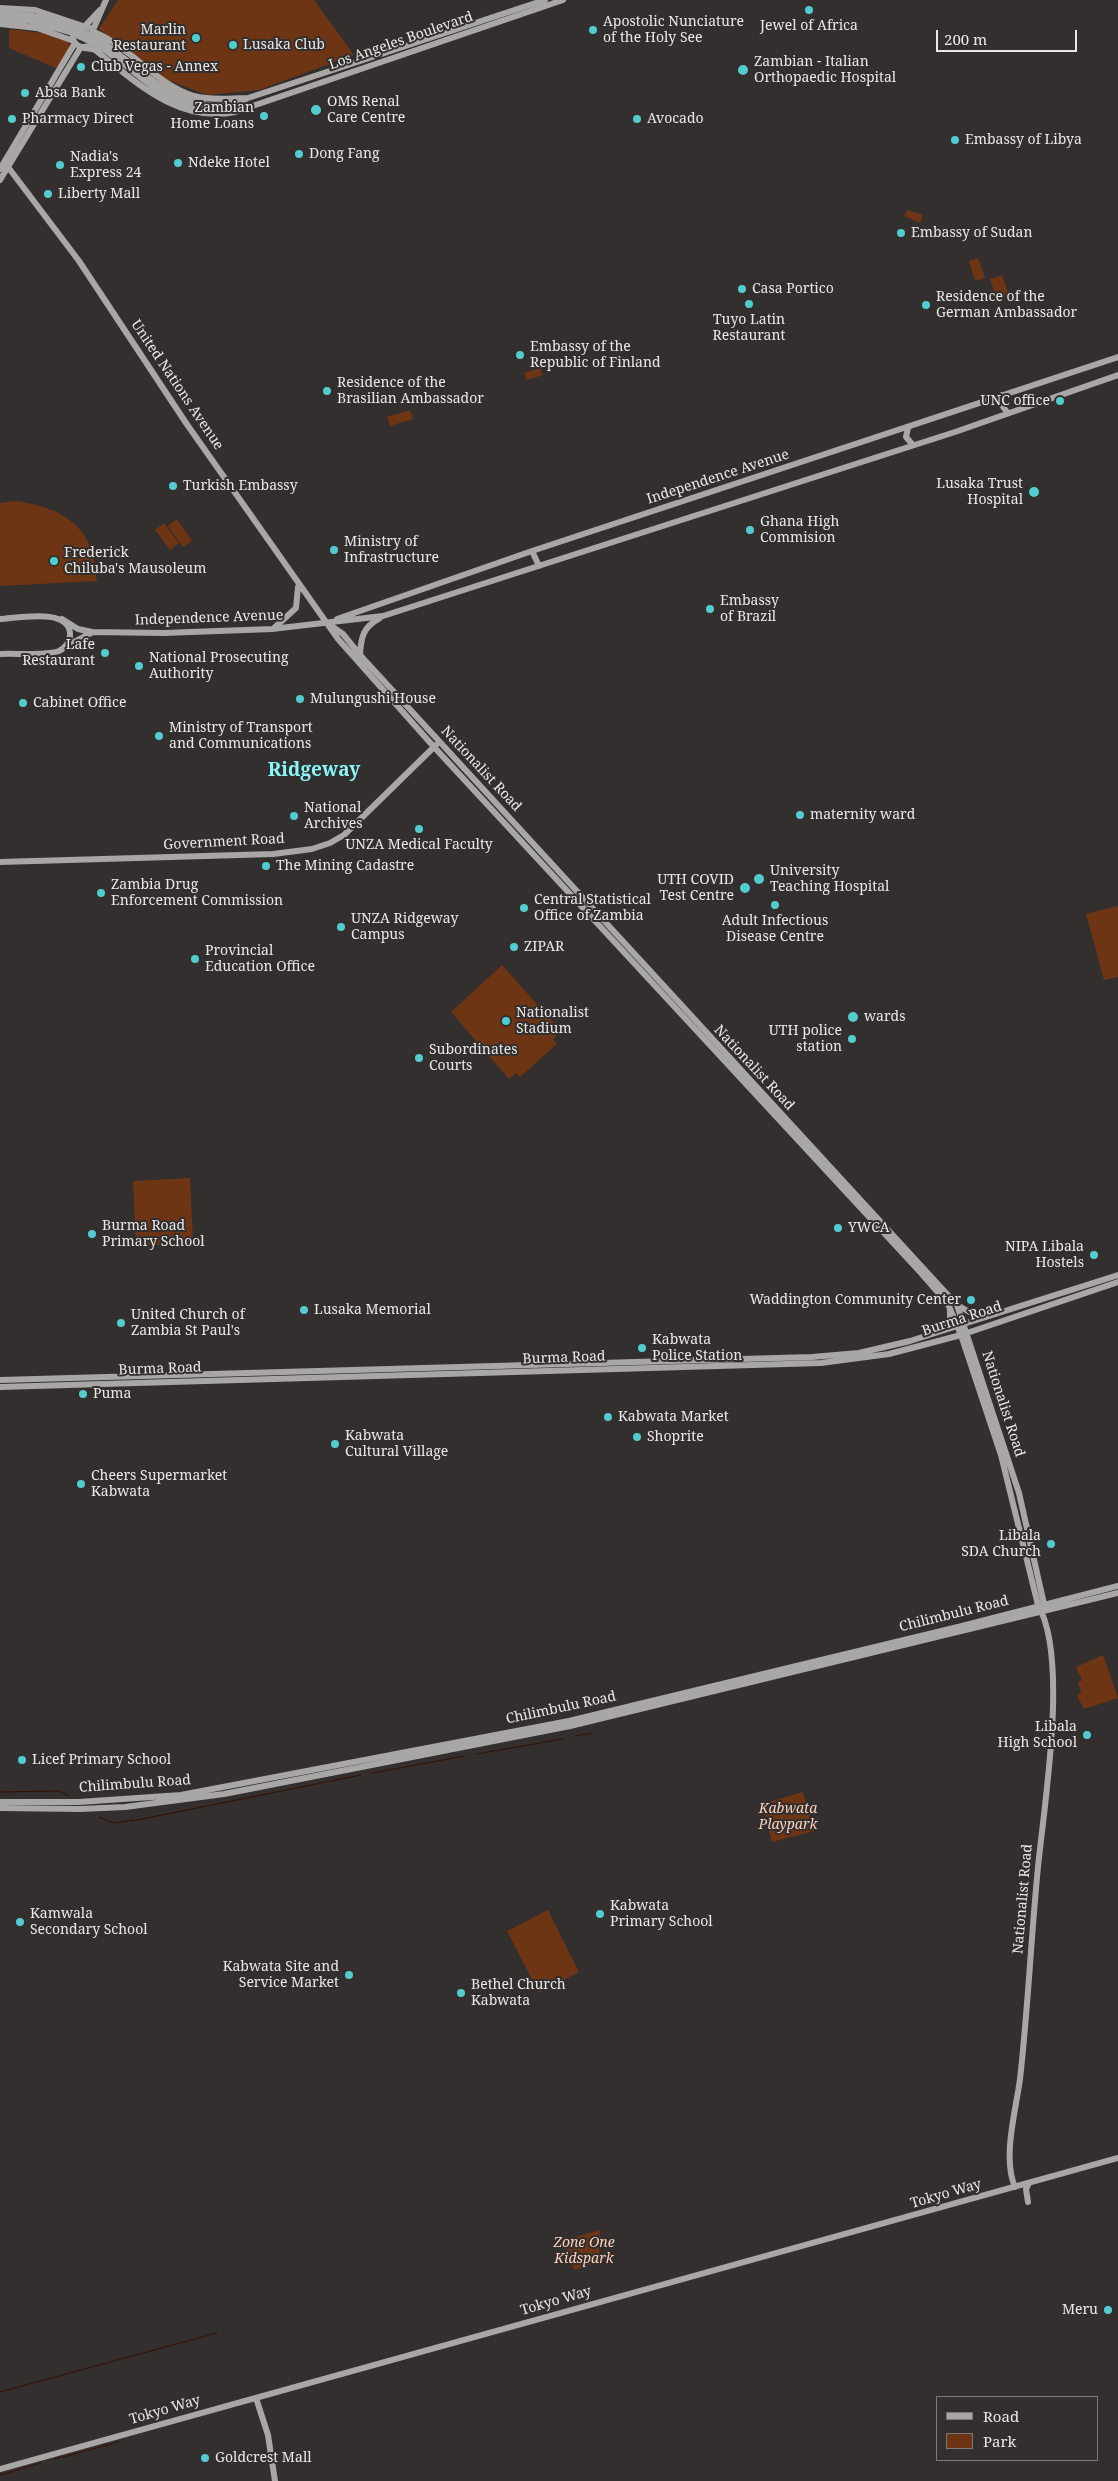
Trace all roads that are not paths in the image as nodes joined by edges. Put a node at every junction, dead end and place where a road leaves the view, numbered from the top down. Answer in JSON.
{"nodes":[{"id":1,"x":106,"y":0,"type":"edge"},
{"id":2,"x":545,"y":0,"type":"edge"},
{"id":3,"x":563,"y":0,"type":"edge"},
{"id":4,"x":102,"y":7,"type":"junction"},
{"id":5,"x":0,"y":8,"type":"edge"},
{"id":6,"x":0,"y":14,"type":"edge"},
{"id":7,"x":0,"y":19,"type":"edge"},
{"id":8,"x":0,"y":24,"type":"edge"},
{"id":9,"x":84,"y":26,"type":"junction"},
{"id":10,"x":71,"y":29,"type":"junction"},
{"id":11,"x":94,"y":31,"type":"junction"},
{"id":12,"x":97,"y":41,"type":"junction"},
{"id":13,"x":78,"y":44,"type":"junction"},
{"id":14,"x":248,"y":98,"type":"junction"},
{"id":15,"x":248,"y":108,"type":"junction"},
{"id":16,"x":4,"y":167,"type":"edge"},
{"id":17,"x":0,"y":180,"type":"edge"},
{"id":18,"x":1118,"y":357,"type":"edge"},
{"id":19,"x":1118,"y":375,"type":"edge"},
{"id":20,"x":1002,"y":394,"type":"junction"},
{"id":21,"x":994,"y":397,"type":"junction"},
{"id":22,"x":1007,"y":412,"type":"junction"},
{"id":23,"x":999,"y":415,"type":"junction"},
{"id":24,"x":908,"y":428,"type":"junction"},
{"id":25,"x":900,"y":430,"type":"junction"},
{"id":26,"x":912,"y":445,"type":"junction"},
{"id":27,"x":905,"y":448,"type":"junction"},
{"id":28,"x":532,"y":551,"type":"junction"},
{"id":29,"x":539,"y":566,"type":"junction"},
{"id":30,"x":298,"y":585,"type":"junction"},
{"id":31,"x":383,"y":616,"type":"junction"},
{"id":32,"x":0,"y":619,"type":"edge"},
{"id":33,"x":62,"y":619,"type":"junction"},
{"id":34,"x":327,"y":623,"type":"junction"},
{"id":35,"x":272,"y":630,"type":"junction"},
{"id":36,"x":92,"y":632,"type":"junction"},
{"id":37,"x":65,"y":647,"type":"junction"},
{"id":38,"x":0,"y":654,"type":"edge"},
{"id":39,"x":360,"y":655,"type":"junction"},
{"id":40,"x":437,"y":745,"type":"junction"},
{"id":41,"x":0,"y":862,"type":"edge"},
{"id":42,"x":1118,"y":1275,"type":"edge"},
{"id":43,"x":1118,"y":1282,"type":"edge"},
{"id":44,"x":952,"y":1303,"type":"junction"},
{"id":45,"x":990,"y":1315,"type":"junction"},
{"id":46,"x":961,"y":1325,"type":"junction"},
{"id":47,"x":985,"y":1327,"type":"junction"},
{"id":48,"x":940,"y":1332,"type":"junction"},
{"id":49,"x":964,"y":1334,"type":"junction"},
{"id":50,"x":948,"y":1338,"type":"junction"},
{"id":51,"x":969,"y":1348,"type":"junction"},
{"id":52,"x":0,"y":1380,"type":"edge"},
{"id":53,"x":0,"y":1387,"type":"edge"},
{"id":54,"x":1118,"y":1586,"type":"edge"},
{"id":55,"x":1037,"y":1591,"type":"junction"},
{"id":56,"x":1118,"y":1593,"type":"edge"},
{"id":57,"x":1051,"y":1602,"type":"junction"},
{"id":58,"x":1036,"y":1607,"type":"junction"},
{"id":59,"x":1051,"y":1610,"type":"junction"},
{"id":60,"x":1042,"y":1612,"type":"junction"},
{"id":61,"x":1044,"y":1621,"type":"junction"},
{"id":62,"x":0,"y":1802,"type":"edge"},
{"id":63,"x":0,"y":1808,"type":"edge"},
{"id":64,"x":1118,"y":2158,"type":"edge"},
{"id":65,"x":1010,"y":2172,"type":"junction"},
{"id":66,"x":1022,"y":2185,"type":"junction"},
{"id":67,"x":1002,"y":2191,"type":"junction"},
{"id":68,"x":1028,"y":2202,"type":"dead end"},
{"id":69,"x":256,"y":2398,"type":"junction"},
{"id":70,"x":0,"y":2469,"type":"edge"},
{"id":71,"x":275,"y":2481,"type":"edge"}],
"edges":[{"from":1,"to":4,"type":"main road"},
{"from":2,"to":14,"type":"main road","name":"Los Angeles Boulevard"},
{"from":3,"to":15,"type":"main road","name":"Los Angeles Boulevard"},
{"from":4,"to":9,"type":"main road"},
{"from":4,"to":11,"type":"main road"},
{"from":5,"to":9,"type":"main road"},
{"from":6,"to":10,"type":"main road","name":"Los Angeles Boulevard"},
{"from":7,"to":10,"type":"main road","name":"Los Angeles Boulevard"},
{"from":8,"to":13,"type":"main road","name":"Los Angeles Boulevard"},
{"from":9,"to":11,"type":"main road","name":"Los Angeles Boulevard"},
{"from":9,"to":13,"type":"main road"},
{"from":10,"to":12,"type":"main road","name":"Los Angeles Boulevard","bridge":true},
{"from":11,"to":13,"type":"main road"},
{"from":11,"to":14,"type":"main road","name":"Los Angeles Boulevard"},
{"from":12,"to":14,"type":"main road","name":"Los Angeles Boulevard"},
{"from":12,"to":15,"type":"main road","name":"Los Angeles Boulevard"},
{"from":13,"to":15,"type":"main road","name":"Los Angeles Boulevard"},
{"from":13,"to":16,"type":"main road"},
{"from":16,"to":17,"type":"main road"},
{"from":16,"to":30,"type":"main road","name":"United Nations Avenue"},
{"from":18,"to":20,"type":"main road","name":"Independence Avenue"},
{"from":19,"to":22,"type":"main road","name":"Independence Avenue"},
{"from":20,"to":21,"type":"main road","name":"Independence Avenue"},
{"from":20,"to":22,"type":"main road"},
{"from":21,"to":23,"type":"main road"},
{"from":21,"to":24,"type":"main road","name":"Independence Avenue"},
{"from":22,"to":23,"type":"main road","name":"Independence Avenue"},
{"from":23,"to":26,"type":"main road","name":"Independence Avenue"},
{"from":24,"to":25,"type":"main road","name":"Independence Avenue"},
{"from":24,"to":26,"type":"main road"},
{"from":25,"to":27,"type":"main road"},
{"from":25,"to":28,"type":"main road","name":"Independence Avenue"},
{"from":26,"to":27,"type":"main road","name":"Independence Avenue"},
{"from":27,"to":29,"type":"main road","name":"Independence Avenue"},
{"from":28,"to":29,"type":"main road"},
{"from":28,"to":34,"type":"main road","name":"Independence Avenue"},
{"from":29,"to":31,"type":"main road","name":"Independence Avenue"},
{"from":30,"to":34,"type":"main road","name":"United Nations Avenue"},
{"from":30,"to":35,"type":"main road"},
{"from":31,"to":34,"type":"main road","name":"Independence Avenue"},
{"from":31,"to":39,"type":"main road"},
{"from":32,"to":33,"type":"main road","name":"Independence Avenue"},
{"from":33,"to":36,"type":"main road","name":"Independence Avenue"},
{"from":33,"to":37,"type":"main road"},
{"from":34,"to":35,"type":"main road","name":"Independence Avenue"},
{"from":34,"to":39,"type":"main road","name":"Nationalist Road"},
{"from":34,"to":40,"type":"main road","name":"Nationalist Road"},
{"from":35,"to":36,"type":"main road","name":"Independence Avenue"},
{"from":36,"to":37,"type":"main road"},
{"from":37,"to":38,"type":"main road"},
{"from":39,"to":40,"type":"main road","name":"Nationalist Road"},
{"from":40,"to":41,"type":"main road","name":"Government Road"},
{"from":40,"to":44,"type":"main road","name":"Nationalist Road"},
{"from":42,"to":45,"type":"main road","name":"Burma Road"},
{"from":43,"to":47,"type":"main road","name":"Burma Road"},
{"from":44,"to":45,"type":"main road"},
{"from":44,"to":46,"type":"main road","name":"Nationalist Road"},
{"from":44,"to":48,"type":"main road"},
{"from":45,"to":46,"type":"main road","name":"Burma Road"},
{"from":46,"to":48,"type":"main road","name":"Burma Road"},
{"from":46,"to":49,"type":"main road","name":"Nationalist Road"},
{"from":47,"to":49,"type":"main road","name":"Burma Road"},
{"from":47,"to":51,"type":"main road"},
{"from":48,"to":52,"type":"main road","name":"Burma Road"},
{"from":49,"to":50,"type":"main road","name":"Burma Road"},
{"from":49,"to":51,"type":"main road","name":"Nationalist Road"},
{"from":50,"to":51,"type":"main road"},
{"from":50,"to":53,"type":"main road","name":"Burma Road"},
{"from":51,"to":55,"type":"main road","name":"Nationalist Road"},
{"from":54,"to":57,"type":"main road","name":"Chilimbulu Road"},
{"from":55,"to":57,"type":"main road"},
{"from":55,"to":58,"type":"main road","name":"Nationalist Road"},
{"from":56,"to":59,"type":"main road"},
{"from":57,"to":58,"type":"main road","name":"Chilimbulu Road"},
{"from":58,"to":60,"type":"main road","name":"Nationalist Road"},
{"from":58,"to":61,"type":"main road"},
{"from":58,"to":62,"type":"main road","name":"Chilimbulu Road"},
{"from":58,"to":63,"type":"main road","name":"Chilimbulu Road"},
{"from":59,"to":60,"type":"main road"},
{"from":59,"to":61,"type":"main road"},
{"from":60,"to":61,"type":"main road","name":"Nationalist Road"},
{"from":61,"to":65,"type":"main road","name":"Nationalist Road"},
{"from":64,"to":66,"type":"main road","name":"Tokyo Way"},
{"from":65,"to":66,"type":"main road"},
{"from":65,"to":67,"type":"main road"},
{"from":66,"to":67,"type":"main road","name":"Tokyo Way"},
{"from":66,"to":68,"type":"main road"},
{"from":67,"to":69,"type":"main road","name":"Tokyo Way"},
{"from":69,"to":70,"type":"main road","name":"Tokyo Way"},
{"from":69,"to":71,"type":"main road"}]}
